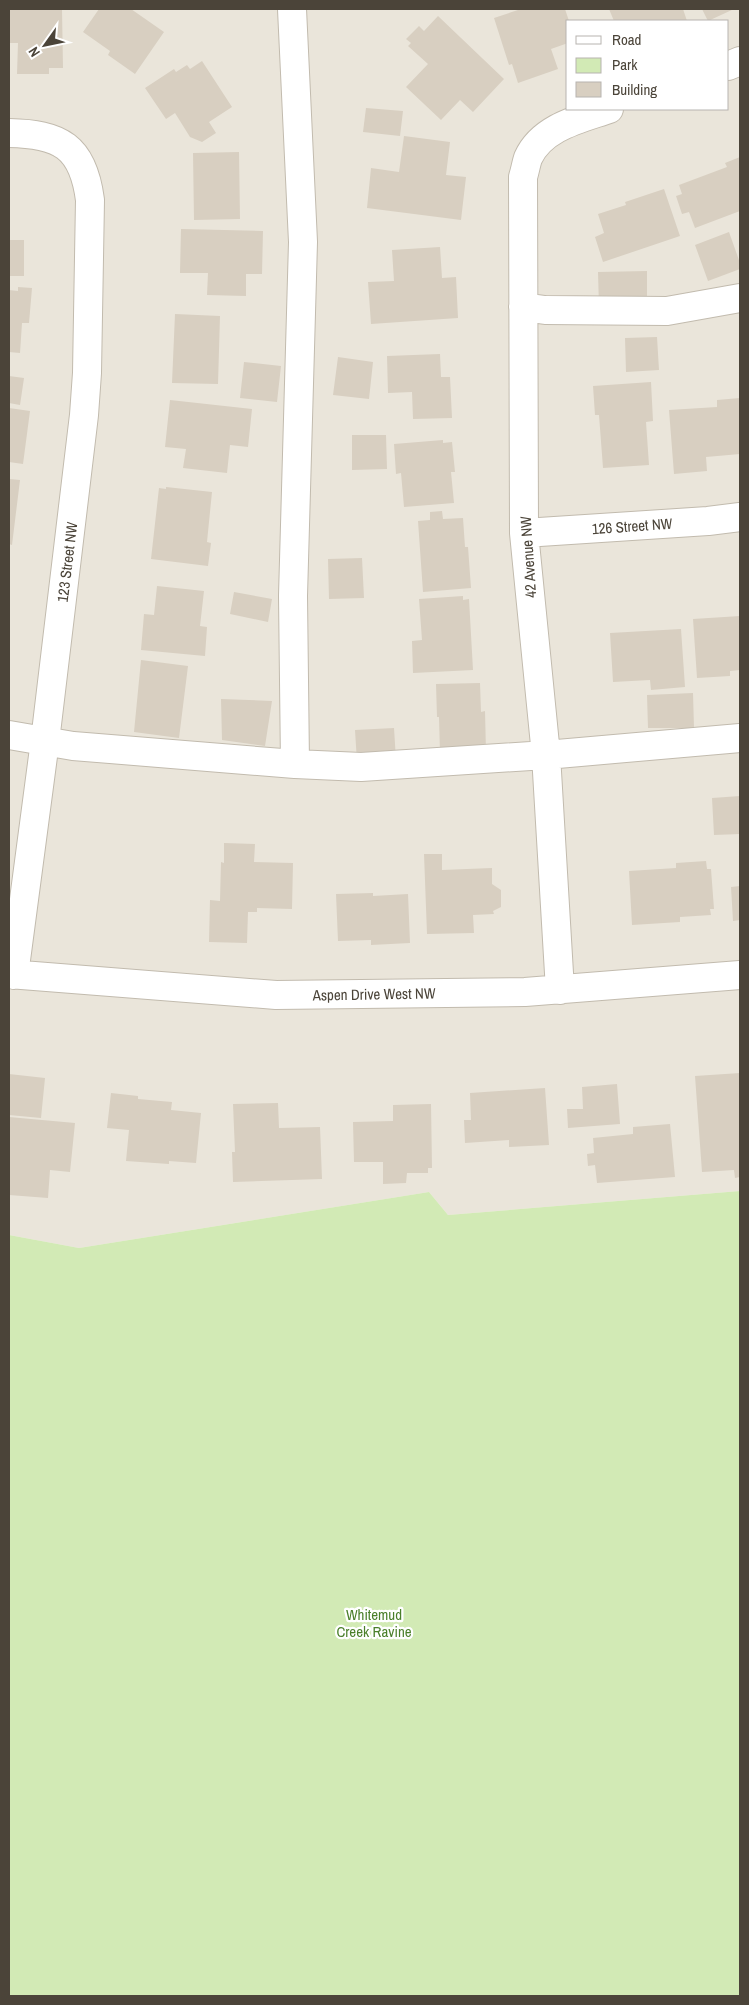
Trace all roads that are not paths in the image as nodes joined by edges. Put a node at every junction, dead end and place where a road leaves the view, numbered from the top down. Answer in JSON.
{"nodes":[{"id":1,"x":292,"y":9,"type":"edge"},
{"id":2,"x":606,"y":110,"type":"edge"},
{"id":3,"x":9,"y":132,"type":"edge"},
{"id":4,"x":740,"y":298,"type":"edge"},
{"id":5,"x":523,"y":307,"type":"junction"},
{"id":6,"x":740,"y":517,"type":"edge"},
{"id":7,"x":524,"y":533,"type":"junction"},
{"id":8,"x":9,"y":735,"type":"edge"},
{"id":9,"x":740,"y":738,"type":"edge"},
{"id":10,"x":45,"y":741,"type":"junction"},
{"id":11,"x":546,"y":755,"type":"junction"},
{"id":12,"x":295,"y":764,"type":"junction"},
{"id":13,"x":11,"y":975,"type":"edge"},
{"id":14,"x":740,"y":975,"type":"edge"},
{"id":15,"x":560,"y":990,"type":"junction"}],
"edges":[{"from":1,"to":12,"type":"street"},
{"from":2,"to":5,"type":"street","name":"42 Avenue NW"},
{"from":3,"to":10,"type":"street","name":"123 Street NW"},
{"from":4,"to":5,"type":"street"},
{"from":5,"to":7,"type":"street","name":"42 Avenue NW"},
{"from":6,"to":7,"type":"street","name":"126 Street NW"},
{"from":7,"to":11,"type":"street","name":"42 Avenue NW"},
{"from":8,"to":10,"type":"street"},
{"from":9,"to":11,"type":"street"},
{"from":10,"to":12,"type":"street"},
{"from":10,"to":13,"type":"street","name":"123 Street NW"},
{"from":11,"to":12,"type":"street"},
{"from":11,"to":15,"type":"street","name":"42 Avenue NW"},
{"from":13,"to":15,"type":"street","name":"Aspen Drive West NW"},
{"from":14,"to":15,"type":"street","name":"Aspen Drive West NW"}]}
